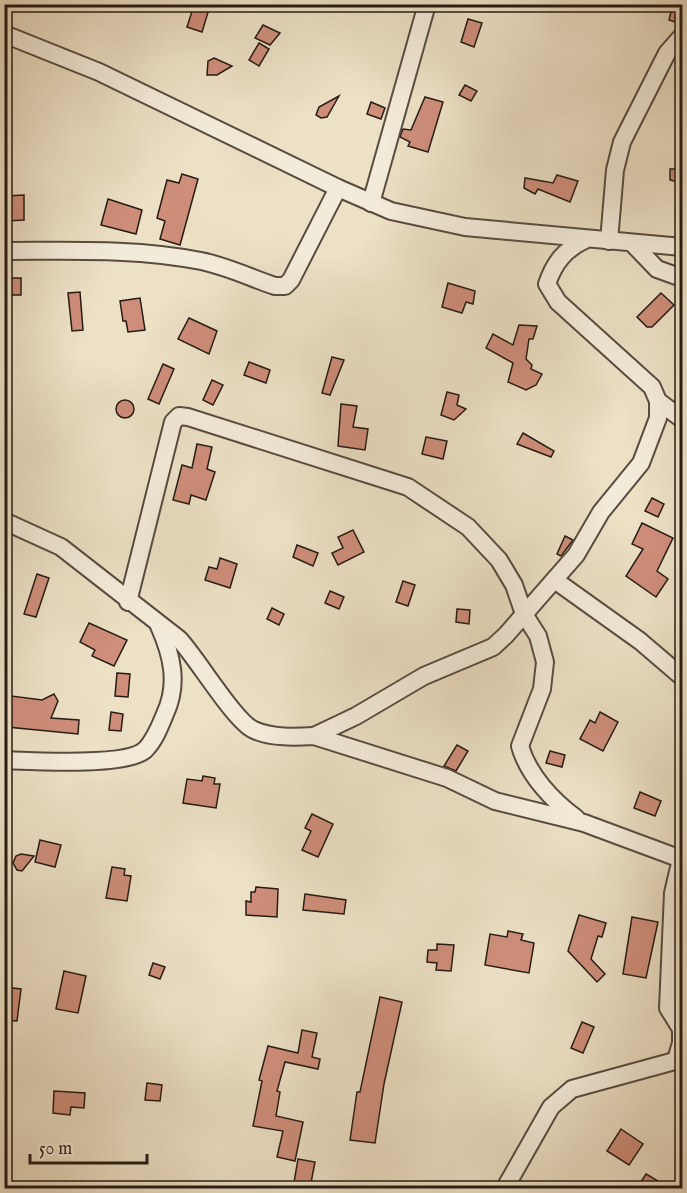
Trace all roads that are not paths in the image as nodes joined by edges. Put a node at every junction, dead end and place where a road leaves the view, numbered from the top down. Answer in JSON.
{"nodes":[{"id":1,"x":427,"y":4,"type":"edge"},
{"id":2,"x":4,"y":34,"type":"edge"},
{"id":3,"x":682,"y":36,"type":"edge"},
{"id":4,"x":338,"y":188,"type":"junction"},
{"id":5,"x":371,"y":203,"type":"junction"},
{"id":6,"x":585,"y":240,"type":"junction"},
{"id":7,"x":609,"y":241,"type":"junction"},
{"id":8,"x":632,"y":243,"type":"junction"},
{"id":9,"x":682,"y":247,"type":"edge"},
{"id":10,"x":4,"y":251,"type":"edge"},
{"id":11,"x":682,"y":278,"type":"edge"},
{"id":12,"x":658,"y":401,"type":"junction"},
{"id":13,"x":682,"y":419,"type":"edge"},
{"id":14,"x":4,"y":521,"type":"edge"},
{"id":15,"x":556,"y":581,"type":"junction"},
{"id":16,"x":128,"y":602,"type":"junction"},
{"id":17,"x":524,"y":614,"type":"junction"},
{"id":18,"x":159,"y":625,"type":"junction"},
{"id":19,"x":682,"y":677,"type":"edge"},
{"id":20,"x":314,"y":736,"type":"junction"},
{"id":21,"x":4,"y":760,"type":"edge"},
{"id":22,"x":584,"y":823,"type":"junction"},
{"id":23,"x":682,"y":860,"type":"edge"},
{"id":24,"x":680,"y":1059,"type":"edge"},
{"id":25,"x":506,"y":1188,"type":"edge"}],
"edges":[{"from":1,"to":5,"type":"street"},
{"from":2,"to":4,"type":"street"},
{"from":3,"to":7,"type":"street"},
{"from":4,"to":5,"type":"street"},
{"from":4,"to":10,"type":"street"},
{"from":5,"to":6,"type":"street"},
{"from":6,"to":7,"type":"street"},
{"from":6,"to":12,"type":"street"},
{"from":7,"to":8,"type":"street"},
{"from":8,"to":9,"type":"street"},
{"from":8,"to":11,"type":"street"},
{"from":12,"to":13,"type":"street"},
{"from":12,"to":15,"type":"street"},
{"from":14,"to":16,"type":"street"},
{"from":15,"to":17,"type":"street"},
{"from":15,"to":19,"type":"street"},
{"from":16,"to":17,"type":"street"},
{"from":16,"to":18,"type":"street"},
{"from":17,"to":20,"type":"street"},
{"from":17,"to":22,"type":"street"},
{"from":18,"to":20,"type":"street"},
{"from":18,"to":21,"type":"street"},
{"from":20,"to":22,"type":"street"},
{"from":22,"to":23,"type":"street"},
{"from":23,"to":24,"type":"street"},
{"from":24,"to":25,"type":"street"}]}
